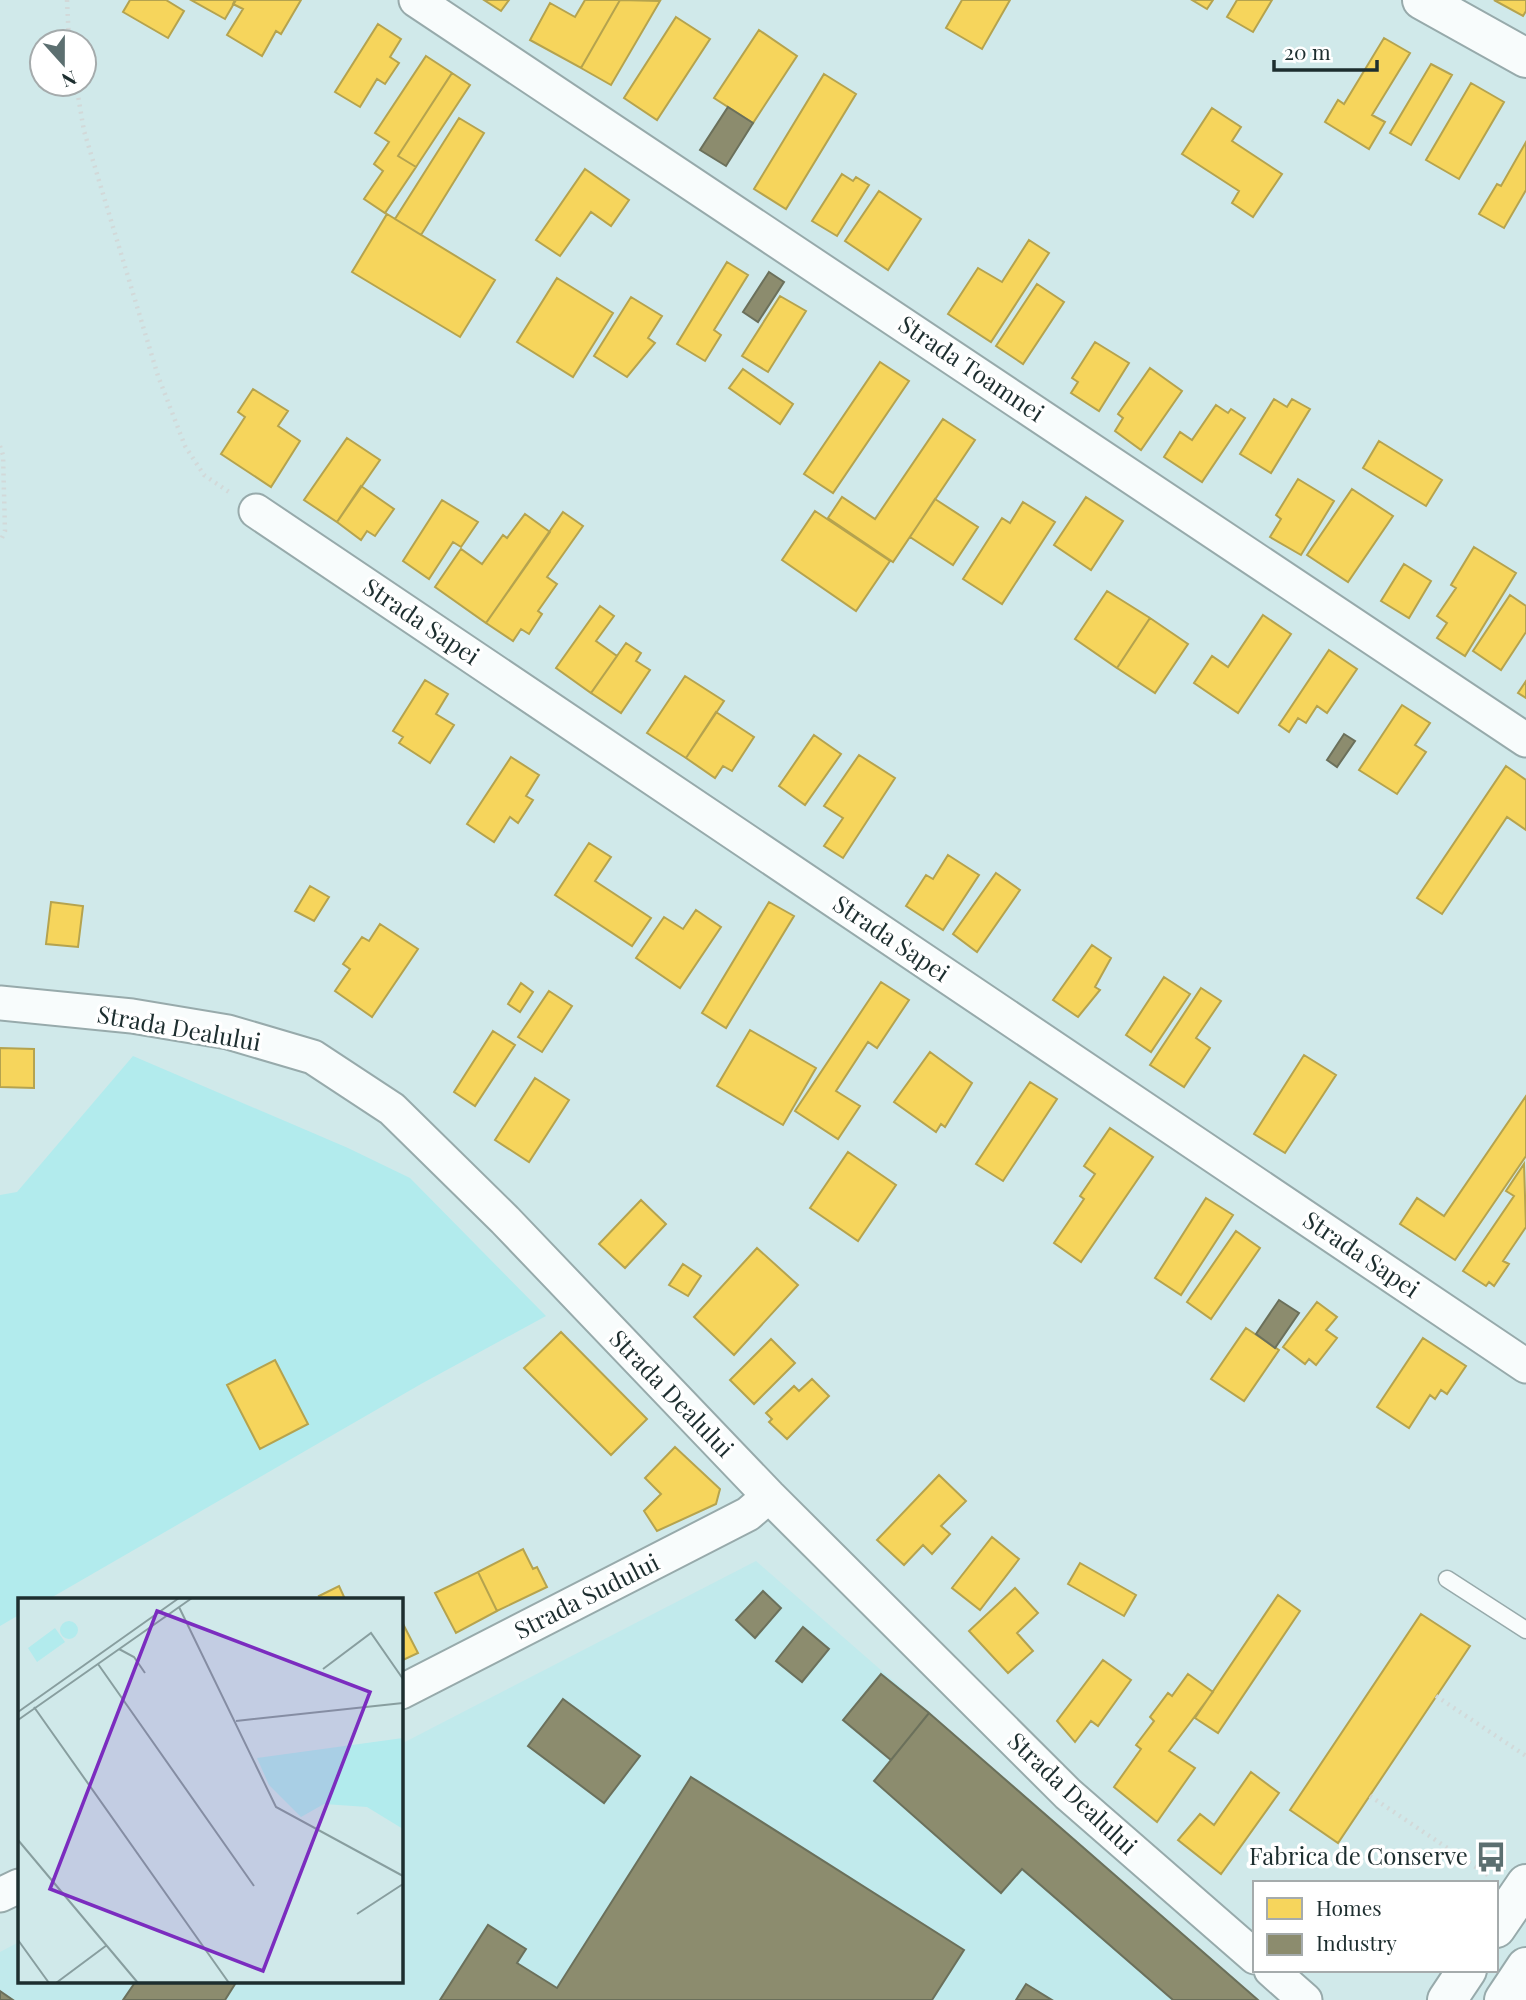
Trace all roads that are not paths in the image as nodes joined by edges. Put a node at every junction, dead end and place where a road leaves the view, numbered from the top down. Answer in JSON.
{"nodes":[{"id":1,"x":416,"y":0,"type":"edge"},
{"id":2,"x":1422,"y":0,"type":"edge"},
{"id":3,"x":1526,"y":58,"type":"edge"},
{"id":4,"x":256,"y":511,"type":"road end"},
{"id":5,"x":1526,"y":740,"type":"edge"},
{"id":6,"x":0,"y":1003,"type":"edge"},
{"id":7,"x":1526,"y":1366,"type":"edge"},
{"id":8,"x":769,"y":1496,"type":"junction"},
{"id":9,"x":1447,"y":1579,"type":"dead end"},
{"id":10,"x":1526,"y":1630,"type":"edge"},
{"id":11,"x":402,"y":1691,"type":"edge"},
{"id":12,"x":1509,"y":1881,"type":"edge"},
{"id":13,"x":18,"y":1886,"type":"edge"},
{"id":14,"x":0,"y":1895,"type":"edge"},
{"id":15,"x":1498,"y":1920,"type":"edge"},
{"id":16,"x":1253,"y":1954,"type":"edge"},
{"id":17,"x":1526,"y":1967,"type":"edge"},
{"id":18,"x":1273,"y":1972,"type":"edge"},
{"id":19,"x":1466,"y":1972,"type":"edge"},
{"id":20,"x":1305,"y":2000,"type":"edge"},
{"id":21,"x":1447,"y":2000,"type":"edge"},
{"id":22,"x":1504,"y":2000,"type":"edge"}],
"edges":[{"from":1,"to":5,"type":"street","name":"Strada Toamnei"},
{"from":2,"to":3,"type":"main road"},
{"from":4,"to":7,"type":"street","name":"Strada Sapei"},
{"from":6,"to":8,"type":"street","name":"Strada Dealului"},
{"from":8,"to":11,"type":"street","name":"Strada Sudului"},
{"from":8,"to":16,"type":"street","name":"Strada Dealului"},
{"from":9,"to":10,"type":"lane"},
{"from":12,"to":15,"type":"main road"},
{"from":13,"to":14,"type":"street"},
{"from":17,"to":22,"type":"main road"},
{"from":18,"to":20,"type":"street"},
{"from":19,"to":21,"type":"main road"}]}
